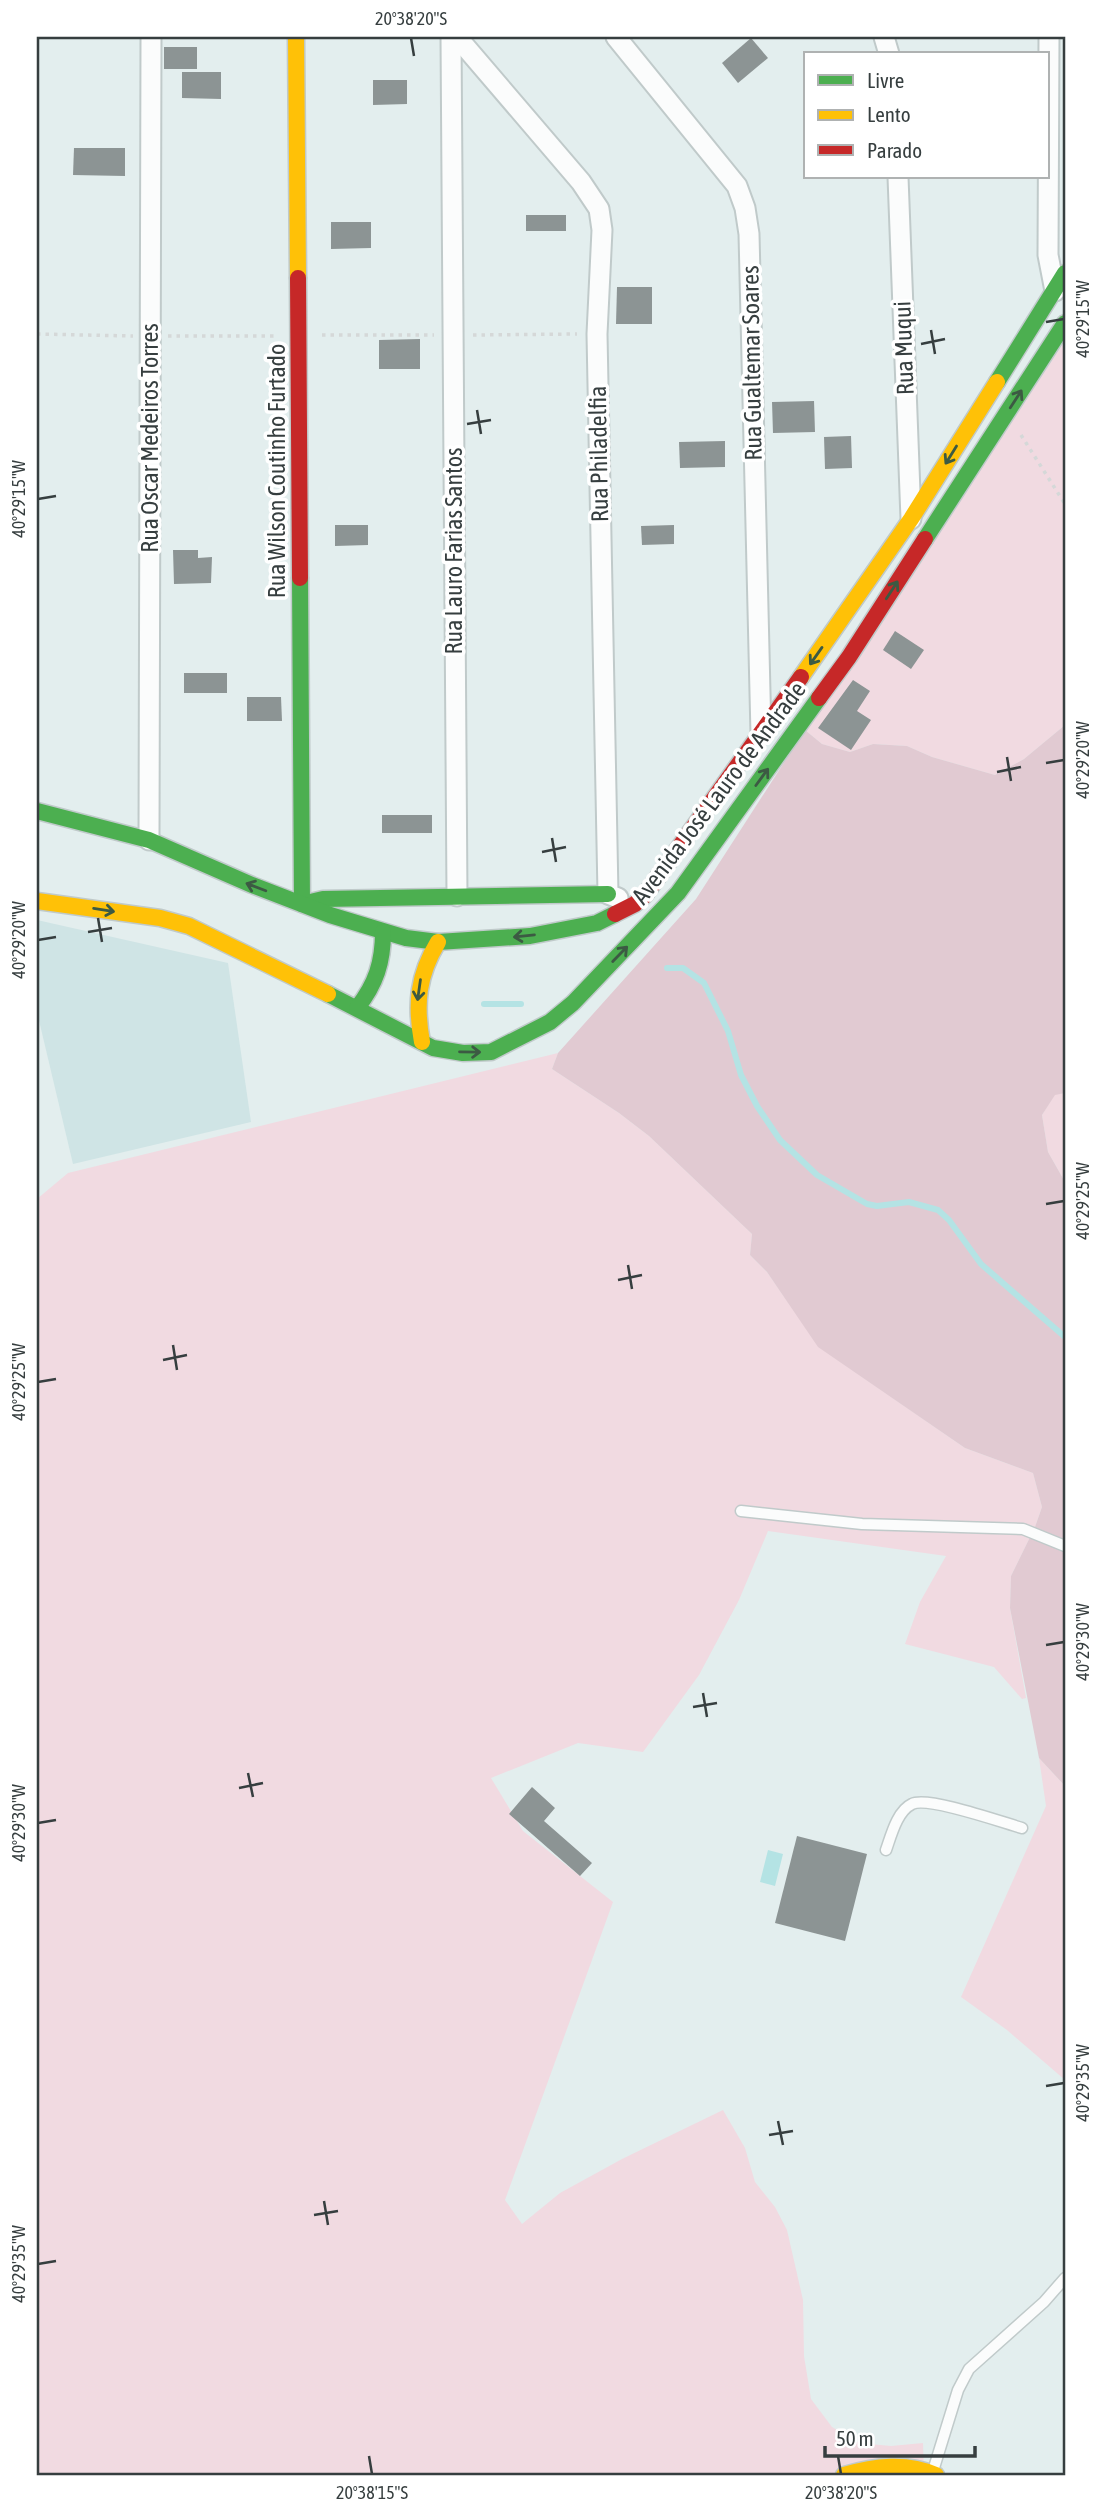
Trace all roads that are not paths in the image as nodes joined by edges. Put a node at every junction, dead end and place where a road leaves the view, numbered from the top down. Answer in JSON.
{"nodes":[{"id":1,"x":150,"y":37,"type":"edge"},
{"id":2,"x":296,"y":37,"type":"edge"},
{"id":3,"x":451,"y":37,"type":"edge"},
{"id":4,"x":457,"y":37,"type":"edge"},
{"id":5,"x":616,"y":37,"type":"edge"},
{"id":6,"x":898,"y":178,"type":"edge"},
{"id":7,"x":1048,"y":178,"type":"edge"},
{"id":8,"x":1065,"y":273,"type":"edge"},
{"id":9,"x":1055,"y":291,"type":"junction"},
{"id":10,"x":1065,"y":323,"type":"edge"},
{"id":11,"x":911,"y":519,"type":"junction"},
{"id":12,"x":761,"y":734,"type":"junction"},
{"id":13,"x":37,"y":811,"type":"edge"},
{"id":14,"x":149,"y":840,"type":"junction"},
{"id":15,"x":608,"y":894,"type":"junction"},
{"id":16,"x":457,"y":896,"type":"junction"},
{"id":17,"x":37,"y":901,"type":"edge"},
{"id":18,"x":302,"y":904,"type":"junction"},
{"id":19,"x":635,"y":904,"type":"junction"},
{"id":20,"x":383,"y":932,"type":"junction"},
{"id":21,"x":438,"y":942,"type":"junction"},
{"id":22,"x":356,"y":1008,"type":"junction"},
{"id":23,"x":422,"y":1042,"type":"junction"},
{"id":24,"x":741,"y":1511,"type":"dead end"},
{"id":25,"x":1065,"y":1546,"type":"edge"},
{"id":26,"x":1022,"y":1828,"type":"dead end"},
{"id":27,"x":886,"y":1850,"type":"dead end"},
{"id":28,"x":1065,"y":2278,"type":"edge"},
{"id":29,"x":934,"y":2474,"type":"edge"},
{"id":30,"x":844,"y":2475,"type":"edge"}],
"edges":[{"from":1,"to":14,"type":"street","name":"Rua Oscar Medeiros Torres"},
{"from":2,"to":18,"type":"street","name":"Rua Wilson Coutinho Furtado"},
{"from":3,"to":16,"type":"street","name":"Rua Lauro Farias Santos"},
{"from":4,"to":15,"type":"street","name":"Rua Philadelfia"},
{"from":5,"to":12,"type":"street","name":"Rua Gualtemar Soares"},
{"from":6,"to":11,"type":"street","name":"Rua Muqui"},
{"from":7,"to":9,"type":"street"},
{"from":8,"to":9,"type":"street","name":"Avenida José Lauro de Andrade"},
{"from":9,"to":11,"type":"street","name":"Avenida José Lauro de Andrade","one_way":true},
{"from":23,"to":10,"type":"street","name":"Avenida José Lauro de Andrade","one_way":true},
{"from":11,"to":12,"type":"street","name":"Avenida José Lauro de Andrade","one_way":true},
{"from":12,"to":19,"type":"street","name":"Avenida José Lauro de Andrade"},
{"from":13,"to":14,"type":"street","name":"Avenida José Lauro de Andrade"},
{"from":18,"to":14,"type":"street","name":"Avenida José Lauro de Andrade","one_way":true},
{"from":15,"to":16,"type":"street"},
{"from":15,"to":19,"type":"street"},
{"from":16,"to":18,"type":"street"},
{"from":17,"to":22,"type":"street","name":"Avenida José Lauro de Andrade","one_way":true},
{"from":18,"to":20,"type":"street","name":"Avenida José Lauro de Andrade"},
{"from":19,"to":21,"type":"street","name":"Avenida José Lauro de Andrade","one_way":true},
{"from":20,"to":21,"type":"street","name":"Avenida José Lauro de Andrade"},
{"from":20,"to":22,"type":"street"},
{"from":21,"to":23,"type":"street","one_way":true},
{"from":22,"to":23,"type":"street","name":"Avenida José Lauro de Andrade"},
{"from":24,"to":25,"type":"lane"},
{"from":26,"to":27,"type":"lane"},
{"from":28,"to":29,"type":"lane"},
{"from":29,"to":30,"type":"street"}]}
